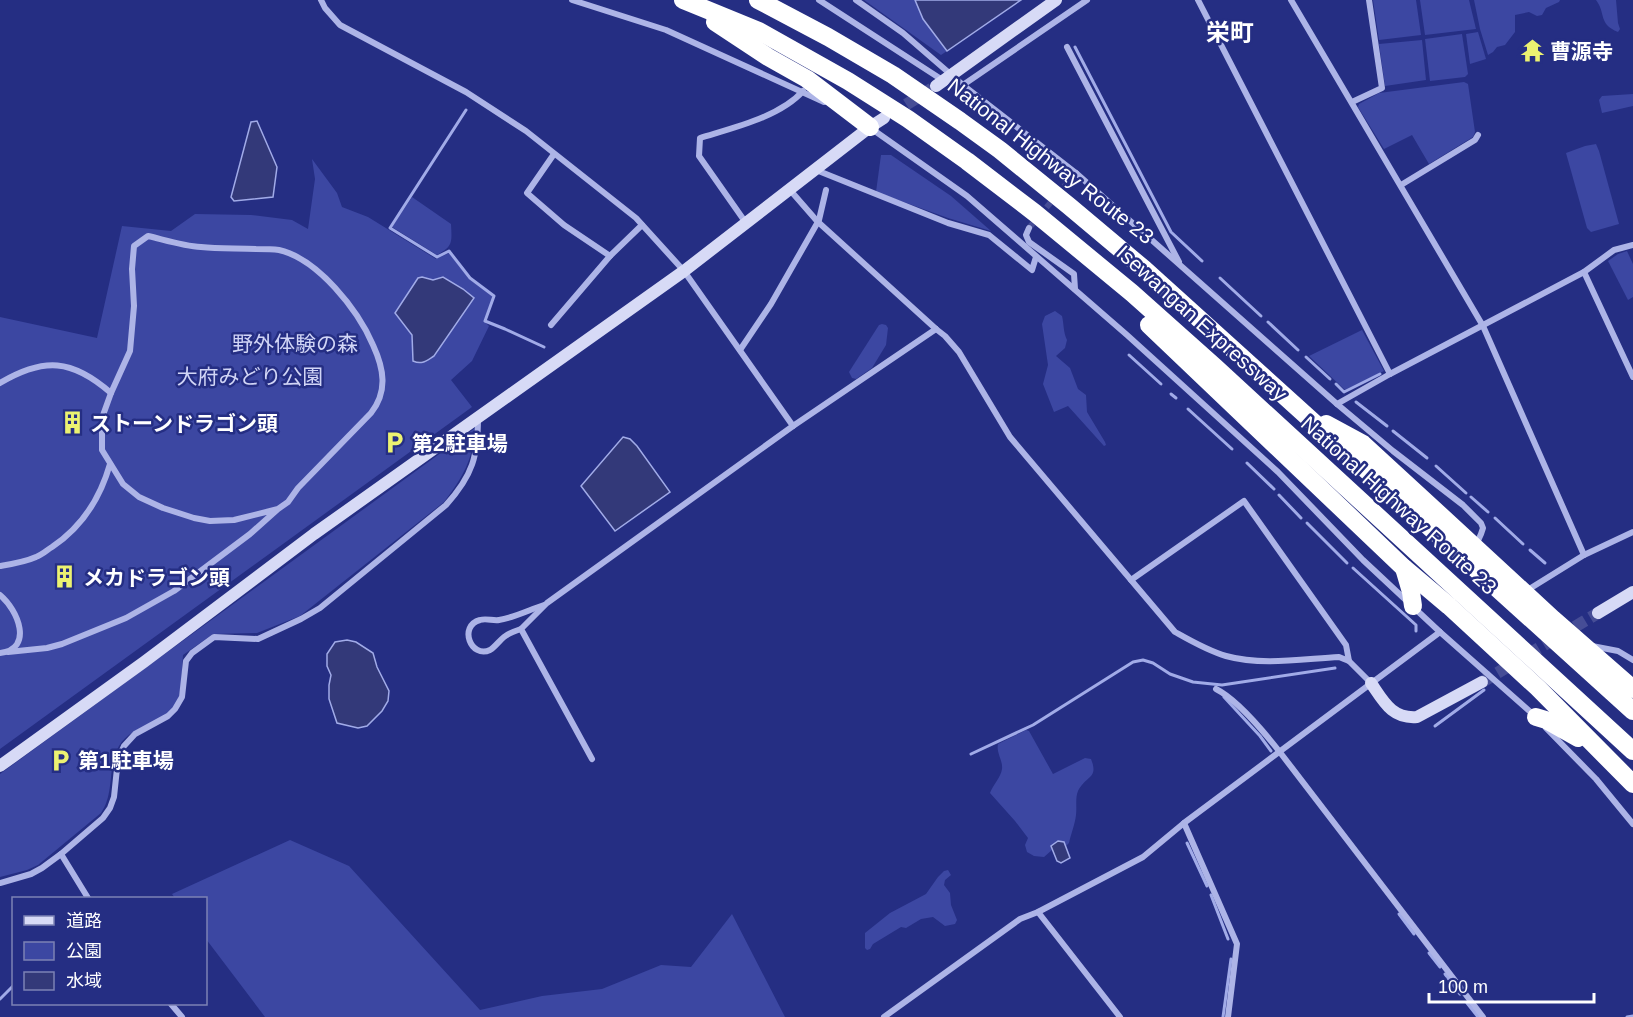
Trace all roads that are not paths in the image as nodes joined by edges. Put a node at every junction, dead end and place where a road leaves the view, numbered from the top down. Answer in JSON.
{"nodes":[{"id":1,"x":321,"y":0,"type":"edge"},
{"id":2,"x":572,"y":0,"type":"edge"},
{"id":3,"x":681,"y":0,"type":"edge"},
{"id":4,"x":692,"y":0,"type":"edge"},
{"id":5,"x":758,"y":0,"type":"edge"},
{"id":6,"x":764,"y":0,"type":"edge"},
{"id":7,"x":819,"y":0,"type":"edge"},
{"id":8,"x":856,"y":0,"type":"edge"},
{"id":9,"x":1056,"y":0,"type":"edge"},
{"id":10,"x":1087,"y":0,"type":"edge"},
{"id":11,"x":1198,"y":0,"type":"edge"},
{"id":12,"x":1291,"y":0,"type":"edge"},
{"id":13,"x":1369,"y":0,"type":"edge"},
{"id":14,"x":1067,"y":47,"type":"dead end"},
{"id":15,"x":940,"y":83,"type":"joint"},
{"id":16,"x":963,"y":85,"type":"junction"},
{"id":17,"x":803,"y":91,"type":"junction"},
{"id":18,"x":1352,"y":102,"type":"junction"},
{"id":19,"x":877,"y":123,"type":"junction"},
{"id":20,"x":1478,"y":135,"type":"dead end"},
{"id":21,"x":554,"y":154,"type":"junction"},
{"id":22,"x":815,"y":170,"type":"junction"},
{"id":23,"x":1076,"y":173,"type":"junction"},
{"id":24,"x":1068,"y":182,"type":"tunnel mouth"},
{"id":25,"x":1401,"y":185,"type":"junction"},
{"id":26,"x":790,"y":190,"type":"junction"},
{"id":27,"x":826,"y":190,"type":"dead end"},
{"id":28,"x":817,"y":221,"type":"junction"},
{"id":29,"x":746,"y":223,"type":"junction"},
{"id":30,"x":642,"y":225,"type":"junction"},
{"id":31,"x":1029,"y":228,"type":"dead end"},
{"id":32,"x":1633,"y":245,"type":"edge"},
{"id":33,"x":610,"y":256,"type":"junction"},
{"id":34,"x":1036,"y":257,"type":"junction"},
{"id":35,"x":1091,"y":258,"type":"junction"},
{"id":36,"x":1182,"y":267,"type":"junction"},
{"id":37,"x":684,"y":271,"type":"junction"},
{"id":38,"x":1584,"y":272,"type":"junction"},
{"id":39,"x":1075,"y":289,"type":"junction"},
{"id":40,"x":551,"y":325,"type":"dead end"},
{"id":41,"x":1483,"y":326,"type":"junction"},
{"id":42,"x":936,"y":329,"type":"junction"},
{"id":43,"x":740,"y":350,"type":"junction"},
{"id":44,"x":1390,"y":374,"type":"junction"},
{"id":45,"x":1633,"y":377,"type":"edge"},
{"id":46,"x":0,"y":383,"type":"edge"},
{"id":47,"x":111,"y":393,"type":"junction"},
{"id":48,"x":1337,"y":404,"type":"junction"},
{"id":49,"x":478,"y":416,"type":"junction"},
{"id":50,"x":1314,"y":417,"type":"junction"},
{"id":51,"x":794,"y":426,"type":"junction"},
{"id":52,"x":110,"y":464,"type":"junction"},
{"id":53,"x":278,"y":509,"type":"junction"},
{"id":54,"x":1633,"y":532,"type":"edge"},
{"id":55,"x":1474,"y":547,"type":"junction"},
{"id":56,"x":1584,"y":555,"type":"junction"},
{"id":57,"x":0,"y":566,"type":"edge"},
{"id":58,"x":1404,"y":568,"type":"junction"},
{"id":59,"x":1131,"y":580,"type":"junction"},
{"id":60,"x":1524,"y":592,"type":"junction"},
{"id":61,"x":1633,"y":592,"type":"edge"},
{"id":62,"x":0,"y":595,"type":"edge"},
{"id":63,"x":547,"y":603,"type":"junction"},
{"id":64,"x":1413,"y":606,"type":"junction"},
{"id":65,"x":1598,"y":613,"type":"tunnel mouth"},
{"id":66,"x":521,"y":629,"type":"junction"},
{"id":67,"x":1440,"y":632,"type":"junction"},
{"id":68,"x":1580,"y":644,"type":"junction"},
{"id":69,"x":8,"y":652,"type":"junction"},
{"id":70,"x":0,"y":653,"type":"edge"},
{"id":71,"x":1633,"y":660,"type":"edge"},
{"id":72,"x":1349,"y":661,"type":"junction"},
{"id":73,"x":1482,"y":682,"type":"tunnel mouth"},
{"id":74,"x":1371,"y":683,"type":"junction"},
{"id":75,"x":1216,"y":689,"type":"dead end"},
{"id":76,"x":1633,"y":689,"type":"edge"},
{"id":77,"x":1633,"y":706,"type":"edge"},
{"id":78,"x":1633,"y":711,"type":"edge"},
{"id":79,"x":1536,"y":717,"type":"junction"},
{"id":80,"x":1633,"y":749,"type":"edge"},
{"id":81,"x":1279,"y":751,"type":"junction"},
{"id":82,"x":591,"y":759,"type":"dead end"},
{"id":83,"x":1610,"y":759,"type":"junction"},
{"id":84,"x":0,"y":766,"type":"edge"},
{"id":85,"x":1633,"y":784,"type":"edge"},
{"id":86,"x":1184,"y":823,"type":"junction"},
{"id":87,"x":1633,"y":824,"type":"edge"},
{"id":88,"x":61,"y":854,"type":"junction"},
{"id":89,"x":0,"y":883,"type":"edge"},
{"id":90,"x":87,"y":897,"type":"edge"},
{"id":91,"x":1038,"y":912,"type":"junction"},
{"id":92,"x":172,"y":1005,"type":"edge"},
{"id":93,"x":182,"y":1017,"type":"edge"},
{"id":94,"x":884,"y":1017,"type":"edge"},
{"id":95,"x":1120,"y":1017,"type":"edge"},
{"id":96,"x":1228,"y":1017,"type":"edge"},
{"id":97,"x":1483,"y":1017,"type":"edge"}],
"edges":[{"from":1,"to":21,"type":"street"},
{"from":2,"to":17,"type":"street"},
{"from":3,"to":19,"type":"highway"},
{"from":3,"to":35,"type":"highway","name":"National Highway Route 23"},
{"from":4,"to":80,"type":"highway","name":"Isewangan Expressway"},
{"from":5,"to":78,"type":"highway","name":"Isewangan Expressway"},
{"from":6,"to":50,"type":"highway","name":"National Highway Route 23"},
{"from":7,"to":15,"type":"street"},
{"from":8,"to":16,"type":"street"},
{"from":9,"to":15,"type":"street"},
{"from":10,"to":16,"type":"street"},
{"from":11,"to":44,"type":"street"},
{"from":12,"to":18,"type":"street"},
{"from":13,"to":18,"type":"street"},
{"from":14,"to":36,"type":"street"},
{"from":16,"to":23,"type":"street"},
{"from":17,"to":19,"type":"street"},
{"from":17,"to":29,"type":"street"},
{"from":18,"to":25,"type":"street"},
{"from":19,"to":22,"type":"street"},
{"from":19,"to":34,"type":"street"},
{"from":20,"to":25,"type":"street"},
{"from":21,"to":30,"type":"street"},
{"from":21,"to":33,"type":"street"},
{"from":22,"to":26,"type":"street"},
{"from":22,"to":34,"type":"street"},
{"from":23,"to":24,"type":"street"},
{"from":23,"to":36,"type":"street"},
{"from":25,"to":41,"type":"street"},
{"from":26,"to":28,"type":"street"},
{"from":26,"to":29,"type":"street"},
{"from":27,"to":28,"type":"street"},
{"from":28,"to":42,"type":"street"},
{"from":28,"to":43,"type":"street"},
{"from":29,"to":37,"type":"street"},
{"from":30,"to":33,"type":"street"},
{"from":30,"to":37,"type":"street"},
{"from":31,"to":39,"type":"street"},
{"from":32,"to":38,"type":"street"},
{"from":33,"to":40,"type":"street"},
{"from":34,"to":39,"type":"street"},
{"from":35,"to":58,"type":"highway"},
{"from":35,"to":80,"type":"highway","name":"National Highway Route 23"},
{"from":36,"to":48,"type":"street"},
{"from":37,"to":43,"type":"street"},
{"from":37,"to":49,"type":"street"},
{"from":38,"to":41,"type":"street"},
{"from":38,"to":45,"type":"street"},
{"from":39,"to":64,"type":"street"},
{"from":41,"to":44,"type":"street"},
{"from":41,"to":56,"type":"street"},
{"from":42,"to":51,"type":"street"},
{"from":42,"to":59,"type":"street"},
{"from":43,"to":51,"type":"street"},
{"from":44,"to":48,"type":"street"},
{"from":46,"to":47,"type":"street"},
{"from":47,"to":52,"type":"street"},
{"from":47,"to":53,"type":"street"},
{"from":48,"to":55,"type":"street"},
{"from":49,"to":84,"type":"street"},
{"from":49,"to":88,"type":"street"},
{"from":50,"to":55,"type":"highway"},
{"from":50,"to":77,"type":"highway","name":"National Highway Route 23"},
{"from":51,"to":63,"type":"street"},
{"from":52,"to":53,"type":"street"},
{"from":52,"to":57,"type":"street"},
{"from":53,"to":69,"type":"street"},
{"from":54,"to":56,"type":"street"},
{"from":55,"to":60,"type":"highway"},
{"from":56,"to":60,"type":"street"},
{"from":58,"to":64,"type":"highway"},
{"from":58,"to":83,"type":"highway"},
{"from":59,"to":72,"type":"street"},
{"from":59,"to":72,"type":"street"},
{"from":60,"to":68,"type":"highway"},
{"from":61,"to":65,"type":"street"},
{"from":62,"to":69,"type":"street"},
{"from":63,"to":66,"type":"street"},
{"from":63,"to":66,"type":"street"},
{"from":64,"to":67,"type":"street"},
{"from":66,"to":82,"type":"street"},
{"from":67,"to":74,"type":"street"},
{"from":67,"to":79,"type":"street"},
{"from":68,"to":71,"type":"street"},
{"from":68,"to":76,"type":"highway"},
{"from":69,"to":70,"type":"street"},
{"from":72,"to":74,"type":"street"},
{"from":73,"to":74,"type":"street"},
{"from":74,"to":81,"type":"street"},
{"from":75,"to":81,"type":"street"},
{"from":79,"to":83,"type":"highway"},
{"from":79,"to":87,"type":"street"},
{"from":81,"to":86,"type":"street"},
{"from":81,"to":97,"type":"street"},
{"from":83,"to":85,"type":"highway"},
{"from":86,"to":91,"type":"street"},
{"from":86,"to":96,"type":"street"},
{"from":88,"to":89,"type":"street"},
{"from":88,"to":90,"type":"street"},
{"from":91,"to":94,"type":"street"},
{"from":91,"to":95,"type":"street"},
{"from":92,"to":93,"type":"street"}]}
